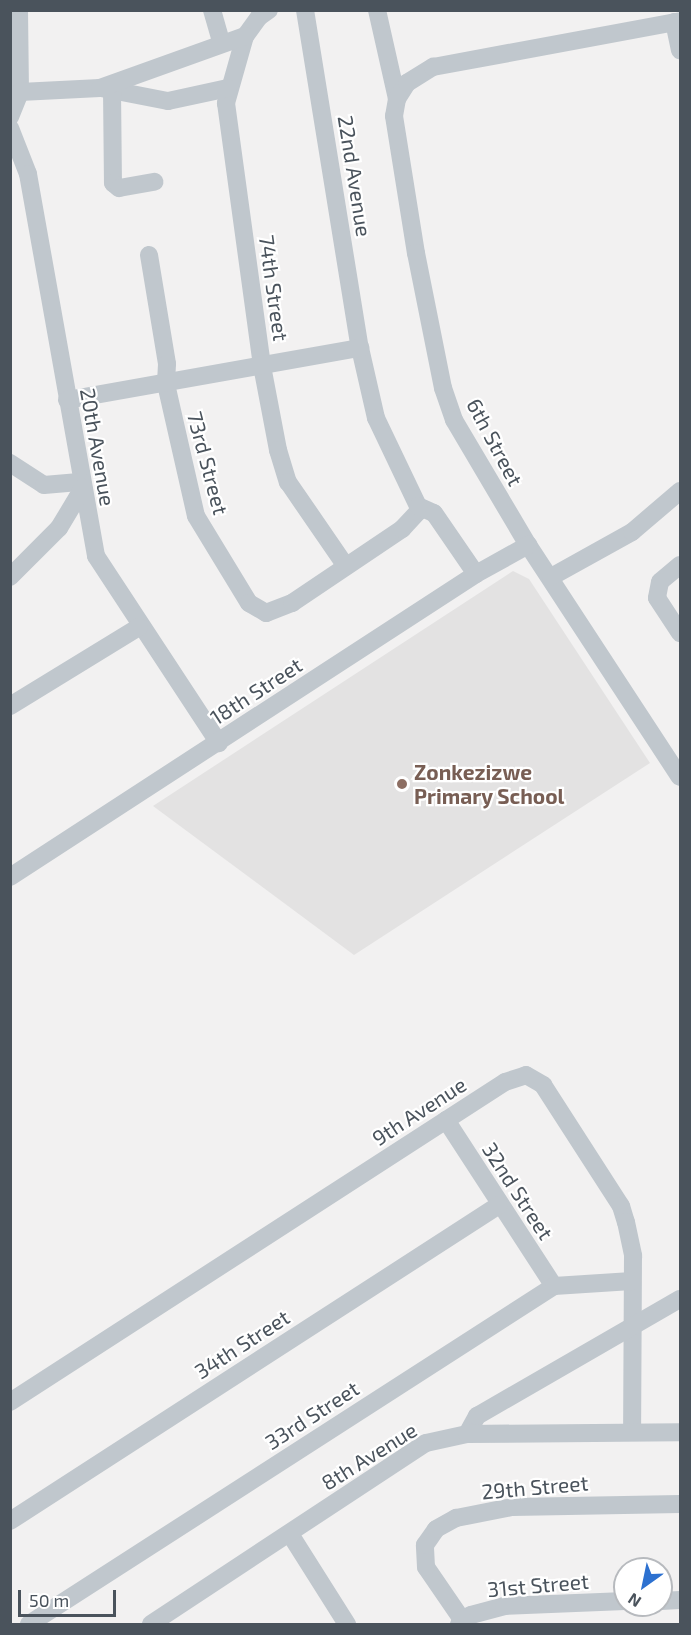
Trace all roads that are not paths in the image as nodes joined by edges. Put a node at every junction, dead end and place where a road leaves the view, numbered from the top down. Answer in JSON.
{"nodes":[{"id":1,"x":19,"y":10,"type":"edge"},
{"id":2,"x":212,"y":10,"type":"edge"},
{"id":3,"x":269,"y":10,"type":"edge"},
{"id":4,"x":304,"y":10,"type":"edge"},
{"id":5,"x":377,"y":10,"type":"edge"},
{"id":6,"x":677,"y":22,"type":"edge"},
{"id":7,"x":245,"y":36,"type":"junction"},
{"id":8,"x":222,"y":44,"type":"junction"},
{"id":9,"x":681,"y":50,"type":"edge"},
{"id":10,"x":228,"y":88,"type":"junction"},
{"id":11,"x":106,"y":89,"type":"junction"},
{"id":12,"x":20,"y":92,"type":"junction"},
{"id":13,"x":397,"y":99,"type":"junction"},
{"id":14,"x":10,"y":117,"type":"edge"},
{"id":15,"x":10,"y":128,"type":"edge"},
{"id":16,"x":154,"y":182,"type":"dead end"},
{"id":17,"x":148,"y":255,"type":"dead end"},
{"id":18,"x":360,"y":348,"type":"junction"},
{"id":19,"x":262,"y":366,"type":"junction"},
{"id":20,"x":166,"y":384,"type":"junction"},
{"id":21,"x":67,"y":400,"type":"junction"},
{"id":22,"x":10,"y":463,"type":"edge"},
{"id":23,"x":82,"y":485,"type":"junction"},
{"id":24,"x":681,"y":491,"type":"edge"},
{"id":25,"x":418,"y":506,"type":"junction"},
{"id":26,"x":528,"y":545,"type":"junction"},
{"id":27,"x":345,"y":565,"type":"junction"},
{"id":28,"x":681,"y":565,"type":"edge"},
{"id":29,"x":476,"y":574,"type":"junction"},
{"id":30,"x":10,"y":577,"type":"edge"},
{"id":31,"x":551,"y":577,"type":"junction"},
{"id":32,"x":139,"y":627,"type":"junction"},
{"id":33,"x":681,"y":633,"type":"edge"},
{"id":34,"x":10,"y":706,"type":"edge"},
{"id":35,"x":219,"y":742,"type":"junction"},
{"id":36,"x":681,"y":777,"type":"edge"},
{"id":37,"x":10,"y":877,"type":"edge"},
{"id":38,"x":446,"y":1120,"type":"junction"},
{"id":39,"x":499,"y":1205,"type":"junction"},
{"id":40,"x":632,"y":1281,"type":"junction"},
{"id":41,"x":554,"y":1286,"type":"junction"},
{"id":42,"x":681,"y":1299,"type":"edge"},
{"id":43,"x":632,"y":1330,"type":"junction"},
{"id":44,"x":10,"y":1402,"type":"edge"},
{"id":45,"x":632,"y":1431,"type":"junction"},
{"id":46,"x":681,"y":1432,"type":"edge"},
{"id":47,"x":466,"y":1434,"type":"junction"},
{"id":48,"x":681,"y":1504,"type":"edge"},
{"id":49,"x":10,"y":1521,"type":"edge"},
{"id":50,"x":290,"y":1534,"type":"junction"},
{"id":51,"x":613,"y":1601,"type":"edge"},
{"id":52,"x":29,"y":1624,"type":"edge"},
{"id":53,"x":151,"y":1624,"type":"edge"},
{"id":54,"x":347,"y":1624,"type":"edge"},
{"id":55,"x":463,"y":1624,"type":"edge"}],
"edges":[{"from":1,"to":12,"type":"street"},
{"from":2,"to":8,"type":"street"},
{"from":3,"to":7,"type":"street","name":"74th Street"},
{"from":4,"to":18,"type":"street","name":"22nd Avenue"},
{"from":5,"to":13,"type":"street","name":"6th Street"},
{"from":6,"to":9,"type":"street"},
{"from":6,"to":13,"type":"street"},
{"from":7,"to":8,"type":"street"},
{"from":7,"to":10,"type":"street","name":"74th Street"},
{"from":8,"to":11,"type":"street"},
{"from":10,"to":11,"type":"street"},
{"from":10,"to":19,"type":"street","name":"74th Street"},
{"from":11,"to":12,"type":"street"},
{"from":11,"to":16,"type":"street"},
{"from":12,"to":14,"type":"street"},
{"from":13,"to":26,"type":"street","name":"6th Street"},
{"from":15,"to":21,"type":"street","name":"20th Avenue"},
{"from":17,"to":20,"type":"street","name":"73rd Street"},
{"from":18,"to":19,"type":"street"},
{"from":18,"to":25,"type":"street","name":"22nd Avenue"},
{"from":19,"to":20,"type":"street"},
{"from":19,"to":27,"type":"street","name":"74th Street"},
{"from":20,"to":21,"type":"street"},
{"from":20,"to":27,"type":"street","name":"73rd Street"},
{"from":21,"to":23,"type":"street","name":"20th Avenue"},
{"from":22,"to":23,"type":"street"},
{"from":23,"to":30,"type":"street"},
{"from":23,"to":32,"type":"street","name":"20th Avenue"},
{"from":24,"to":31,"type":"street"},
{"from":25,"to":27,"type":"street","name":"73rd Street"},
{"from":25,"to":29,"type":"street"},
{"from":26,"to":29,"type":"street","name":"18th Street"},
{"from":26,"to":31,"type":"street","name":"6th Street"},
{"from":28,"to":33,"type":"street"},
{"from":29,"to":35,"type":"street","name":"18th Street"},
{"from":31,"to":36,"type":"street","name":"6th Street"},
{"from":32,"to":34,"type":"street"},
{"from":32,"to":35,"type":"street","name":"20th Avenue"},
{"from":35,"to":37,"type":"street","name":"18th Street"},
{"from":38,"to":39,"type":"street","name":"32nd Street"},
{"from":38,"to":40,"type":"street","name":"9th Avenue"},
{"from":38,"to":44,"type":"street","name":"9th Avenue"},
{"from":39,"to":41,"type":"street","name":"32nd Street"},
{"from":39,"to":49,"type":"street","name":"34th Street"},
{"from":40,"to":41,"type":"street","name":"33rd Street"},
{"from":40,"to":43,"type":"street","name":"9th Avenue"},
{"from":41,"to":52,"type":"street","name":"33rd Street"},
{"from":42,"to":43,"type":"street"},
{"from":43,"to":45,"type":"street","name":"9th Avenue"},
{"from":43,"to":47,"type":"street"},
{"from":45,"to":46,"type":"street","name":"8th Avenue"},
{"from":45,"to":47,"type":"street","name":"8th Avenue"},
{"from":47,"to":50,"type":"street","name":"8th Avenue"},
{"from":48,"to":55,"type":"street","name":"29th Street"},
{"from":50,"to":53,"type":"street","name":"8th Avenue"},
{"from":50,"to":54,"type":"street"},
{"from":51,"to":55,"type":"street","name":"31st Street"}]}
